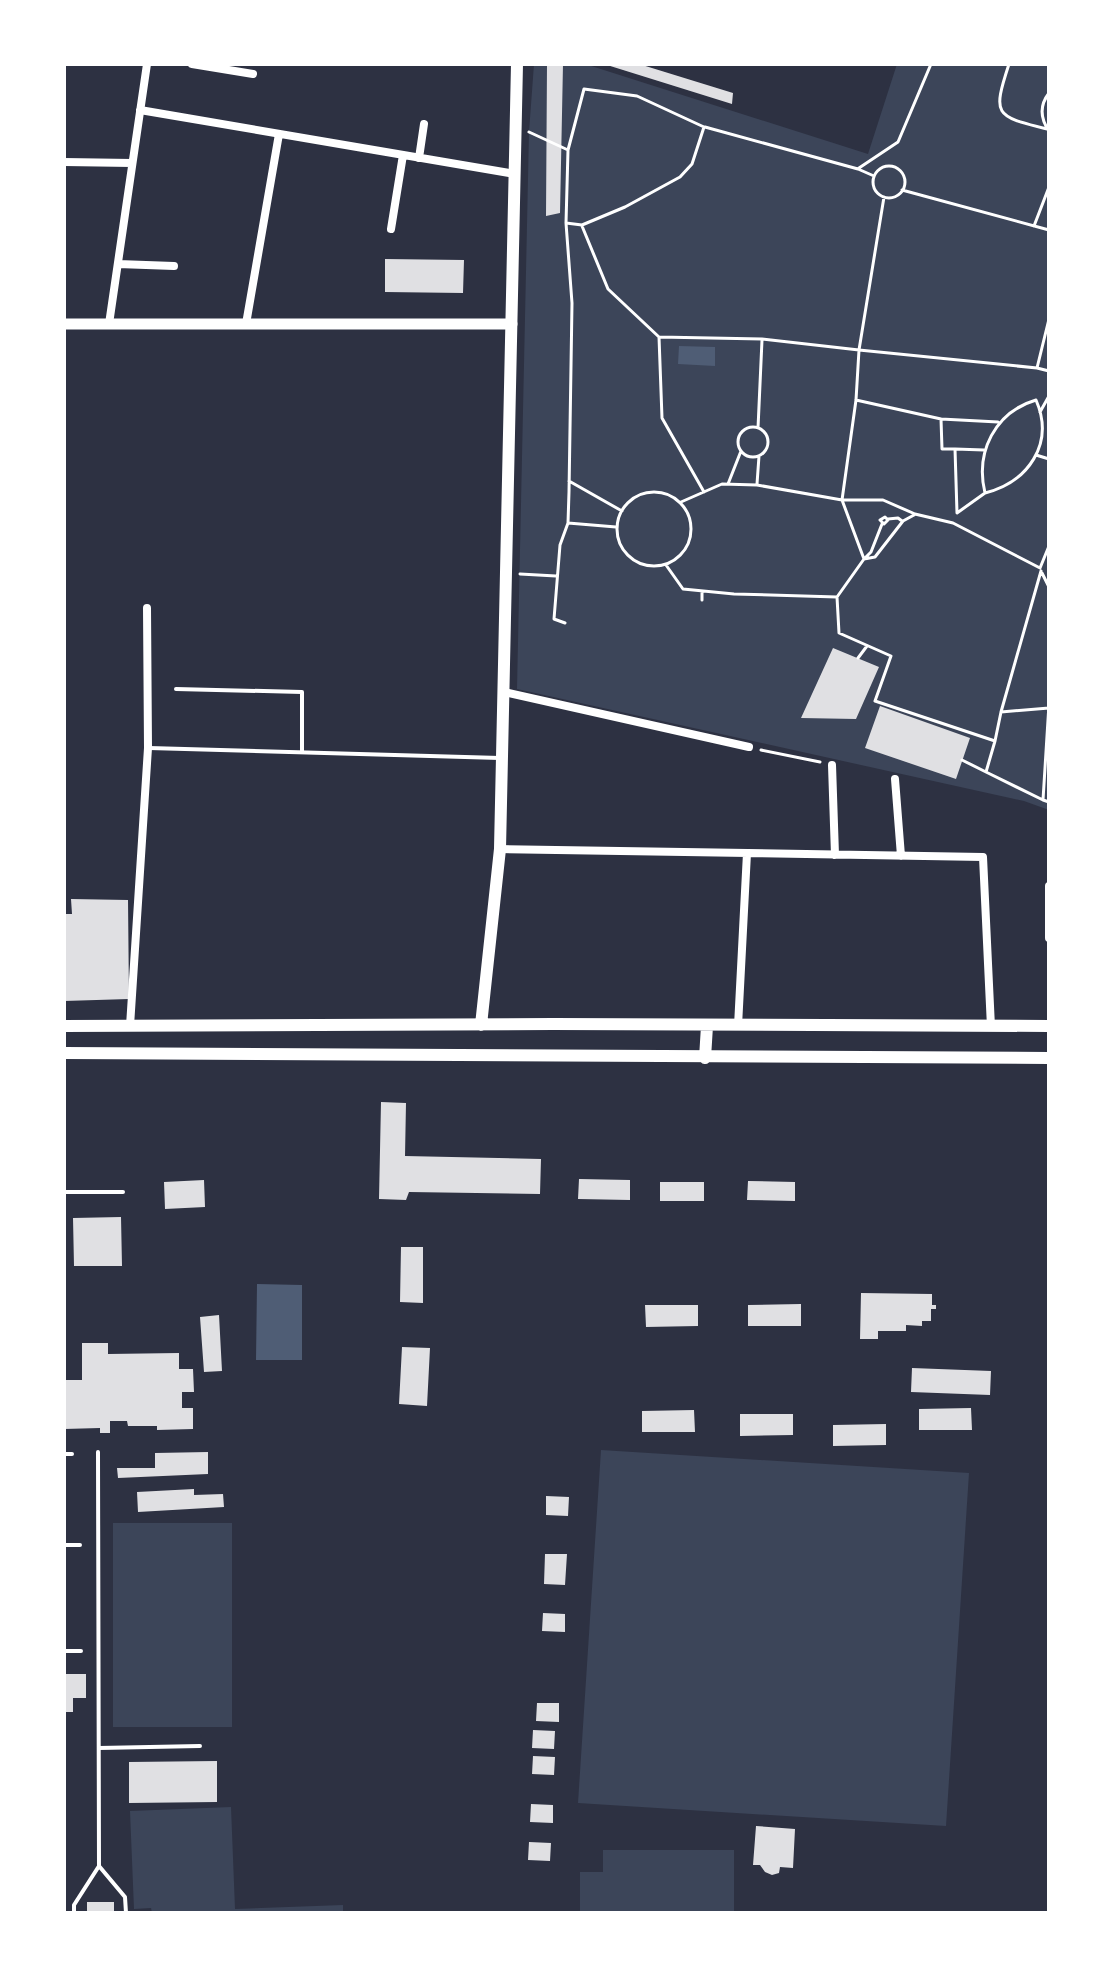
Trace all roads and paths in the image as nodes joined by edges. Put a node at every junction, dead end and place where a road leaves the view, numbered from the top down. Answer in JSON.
{"nodes":[{"id":1,"x":147,"y":64,"type":"edge"},
{"id":2,"x":192,"y":64,"type":"edge"},
{"id":3,"x":517,"y":64,"type":"edge"},
{"id":4,"x":931,"y":64,"type":"edge"},
{"id":5,"x":1009,"y":64,"type":"edge"},
{"id":6,"x":253,"y":74,"type":"dead end"},
{"id":7,"x":1049,"y":93,"type":"edge"},
{"id":8,"x":140,"y":110,"type":"junction"},
{"id":9,"x":424,"y":124,"type":"dead end"},
{"id":10,"x":704,"y":127,"type":"junction"},
{"id":11,"x":1048,"y":130,"type":"edge"},
{"id":12,"x":529,"y":132,"type":"dead end"},
{"id":13,"x":279,"y":134,"type":"junction"},
{"id":14,"x":568,"y":150,"type":"junction"},
{"id":15,"x":403,"y":155,"type":"junction"},
{"id":16,"x":419,"y":158,"type":"junction"},
{"id":17,"x":64,"y":162,"type":"edge"},
{"id":18,"x":132,"y":163,"type":"junction"},
{"id":19,"x":858,"y":169,"type":"junction"},
{"id":20,"x":515,"y":174,"type":"junction"},
{"id":21,"x":874,"y":176,"type":"junction"},
{"id":22,"x":1049,"y":187,"type":"edge"},
{"id":23,"x":902,"y":190,"type":"junction"},
{"id":24,"x":884,"y":197,"type":"junction"},
{"id":25,"x":566,"y":223,"type":"junction"},
{"id":26,"x":582,"y":225,"type":"junction"},
{"id":27,"x":1034,"y":226,"type":"junction"},
{"id":28,"x":391,"y":229,"type":"dead end"},
{"id":29,"x":1049,"y":230,"type":"edge"},
{"id":30,"x":118,"y":264,"type":"junction"},
{"id":31,"x":174,"y":266,"type":"dead end"},
{"id":32,"x":1049,"y":319,"type":"edge"},
{"id":33,"x":64,"y":324,"type":"edge"},
{"id":34,"x":109,"y":324,"type":"junction"},
{"id":35,"x":246,"y":324,"type":"junction"},
{"id":36,"x":512,"y":324,"type":"junction"},
{"id":37,"x":659,"y":337,"type":"junction"},
{"id":38,"x":762,"y":339,"type":"junction"},
{"id":39,"x":859,"y":350,"type":"junction"},
{"id":40,"x":1037,"y":368,"type":"junction"},
{"id":41,"x":1049,"y":371,"type":"edge"},
{"id":42,"x":1049,"y":396,"type":"edge"},
{"id":43,"x":856,"y":400,"type":"junction"},
{"id":44,"x":1040,"y":412,"type":"junction"},
{"id":45,"x":941,"y":419,"type":"junction"},
{"id":46,"x":1000,"y":422,"type":"junction"},
{"id":47,"x":758,"y":428,"type":"junction"},
{"id":48,"x":955,"y":449,"type":"junction"},
{"id":49,"x":984,"y":450,"type":"junction"},
{"id":50,"x":741,"y":451,"type":"junction"},
{"id":51,"x":1036,"y":455,"type":"junction"},
{"id":52,"x":759,"y":456,"type":"junction"},
{"id":53,"x":1049,"y":459,"type":"edge"},
{"id":54,"x":569,"y":481,"type":"junction"},
{"id":55,"x":728,"y":484,"type":"junction"},
{"id":56,"x":757,"y":485,"type":"junction"},
{"id":57,"x":704,"y":492,"type":"junction"},
{"id":58,"x":985,"y":493,"type":"junction"},
{"id":59,"x":842,"y":500,"type":"junction"},
{"id":60,"x":681,"y":502,"type":"junction"},
{"id":61,"x":622,"y":511,"type":"junction"},
{"id":62,"x":957,"y":513,"type":"junction"},
{"id":63,"x":915,"y":514,"type":"junction"},
{"id":64,"x":903,"y":521,"type":"junction"},
{"id":65,"x":568,"y":523,"type":"junction"},
{"id":66,"x":953,"y":523,"type":"junction"},
{"id":67,"x":617,"y":527,"type":"junction"},
{"id":68,"x":1049,"y":546,"type":"edge"},
{"id":69,"x":864,"y":559,"type":"junction"},
{"id":70,"x":666,"y":565,"type":"junction"},
{"id":71,"x":1040,"y":570,"type":"junction"},
{"id":72,"x":506,"y":573,"type":"junction"},
{"id":73,"x":556,"y":576,"type":"junction"},
{"id":74,"x":1049,"y":587,"type":"edge"},
{"id":75,"x":702,"y":591,"type":"junction"},
{"id":76,"x":837,"y":597,"type":"junction"},
{"id":77,"x":702,"y":600,"type":"dead end"},
{"id":78,"x":147,"y":608,"type":"dead end"},
{"id":79,"x":565,"y":623,"type":"dead end"},
{"id":80,"x":867,"y":646,"type":"junction"},
{"id":81,"x":858,"y":658,"type":"dead end"},
{"id":82,"x":176,"y":689,"type":"dead end"},
{"id":83,"x":504,"y":692,"type":"junction"},
{"id":84,"x":1049,"y":706,"type":"edge"},
{"id":85,"x":1001,"y":712,"type":"junction"},
{"id":86,"x":995,"y":741,"type":"junction"},
{"id":87,"x":749,"y":747,"type":"joint"},
{"id":88,"x":148,"y":748,"type":"junction"},
{"id":89,"x":302,"y":752,"type":"junction"},
{"id":90,"x":502,"y":758,"type":"junction"},
{"id":91,"x":962,"y":760,"type":"dead end"},
{"id":92,"x":832,"y":765,"type":"joint"},
{"id":93,"x":986,"y":772,"type":"junction"},
{"id":94,"x":895,"y":779,"type":"dead end"},
{"id":95,"x":1043,"y":800,"type":"junction"},
{"id":96,"x":1049,"y":802,"type":"edge"},
{"id":97,"x":500,"y":849,"type":"junction"},
{"id":98,"x":747,"y":853,"type":"junction"},
{"id":99,"x":835,"y":855,"type":"junction"},
{"id":100,"x":901,"y":856,"type":"junction"},
{"id":101,"x":1049,"y":886,"type":"edge"},
{"id":102,"x":1049,"y":938,"type":"edge"},
{"id":103,"x":481,"y":1025,"type":"junction"},
{"id":104,"x":64,"y":1026,"type":"edge"},
{"id":105,"x":130,"y":1026,"type":"junction"},
{"id":106,"x":707,"y":1026,"type":"junction"},
{"id":107,"x":738,"y":1026,"type":"junction"},
{"id":108,"x":1049,"y":1026,"type":"edge"},
{"id":109,"x":991,"y":1027,"type":"junction"},
{"id":110,"x":64,"y":1053,"type":"edge"},
{"id":111,"x":705,"y":1058,"type":"junction"},
{"id":112,"x":1049,"y":1058,"type":"edge"},
{"id":113,"x":64,"y":1192,"type":"edge"},
{"id":114,"x":123,"y":1192,"type":"dead end"},
{"id":115,"x":98,"y":1452,"type":"dead end"},
{"id":116,"x":64,"y":1454,"type":"edge"},
{"id":117,"x":72,"y":1454,"type":"dead end"},
{"id":118,"x":64,"y":1545,"type":"edge"},
{"id":119,"x":80,"y":1545,"type":"dead end"},
{"id":120,"x":64,"y":1651,"type":"edge"},
{"id":121,"x":81,"y":1651,"type":"dead end"},
{"id":122,"x":200,"y":1746,"type":"dead end"},
{"id":123,"x":99,"y":1748,"type":"junction"},
{"id":124,"x":99,"y":1866,"type":"junction"},
{"id":125,"x":74,"y":1913,"type":"edge"},
{"id":126,"x":126,"y":1913,"type":"edge"}],
"edges":[{"from":1,"to":8,"type":"street"},
{"from":2,"to":6,"type":"street"},
{"from":3,"to":20,"type":"main road"},
{"from":4,"to":19,"type":"path"},
{"from":5,"to":11,"type":"path"},
{"from":7,"to":11,"type":"path"},
{"from":8,"to":13,"type":"street"},
{"from":8,"to":18,"type":"street"},
{"from":9,"to":16,"type":"street"},
{"from":10,"to":14,"type":"path"},
{"from":10,"to":19,"type":"path"},
{"from":10,"to":26,"type":"path"},
{"from":12,"to":14,"type":"path"},
{"from":13,"to":15,"type":"street"},
{"from":13,"to":35,"type":"street"},
{"from":14,"to":25,"type":"path"},
{"from":15,"to":16,"type":"street"},
{"from":15,"to":28,"type":"street"},
{"from":16,"to":20,"type":"street"},
{"from":17,"to":18,"type":"street"},
{"from":18,"to":30,"type":"street"},
{"from":19,"to":21,"type":"path"},
{"from":20,"to":36,"type":"main road"},
{"from":21,"to":23,"type":"path"},
{"from":21,"to":24,"type":"path"},
{"from":22,"to":27,"type":"path"},
{"from":23,"to":24,"type":"path"},
{"from":23,"to":27,"type":"path"},
{"from":24,"to":39,"type":"path"},
{"from":25,"to":26,"type":"path"},
{"from":25,"to":54,"type":"path"},
{"from":26,"to":37,"type":"path"},
{"from":27,"to":29,"type":"path"},
{"from":30,"to":31,"type":"street"},
{"from":30,"to":34,"type":"street"},
{"from":32,"to":40,"type":"path"},
{"from":33,"to":34,"type":"street"},
{"from":34,"to":35,"type":"street"},
{"from":35,"to":36,"type":"street"},
{"from":36,"to":72,"type":"main road"},
{"from":37,"to":38,"type":"path"},
{"from":37,"to":57,"type":"path"},
{"from":38,"to":39,"type":"path"},
{"from":38,"to":47,"type":"path"},
{"from":39,"to":40,"type":"path"},
{"from":39,"to":43,"type":"path"},
{"from":40,"to":41,"type":"path"},
{"from":42,"to":44,"type":"path"},
{"from":43,"to":45,"type":"path"},
{"from":43,"to":59,"type":"path"},
{"from":44,"to":46,"type":"path"},
{"from":44,"to":51,"type":"path"},
{"from":45,"to":46,"type":"path"},
{"from":45,"to":48,"type":"path"},
{"from":46,"to":49,"type":"path"},
{"from":47,"to":50,"type":"path"},
{"from":47,"to":52,"type":"path"},
{"from":48,"to":49,"type":"path"},
{"from":48,"to":62,"type":"path"},
{"from":49,"to":58,"type":"path"},
{"from":50,"to":52,"type":"path"},
{"from":50,"to":55,"type":"path"},
{"from":51,"to":53,"type":"path"},
{"from":51,"to":58,"type":"path"},
{"from":52,"to":56,"type":"path"},
{"from":54,"to":61,"type":"path"},
{"from":54,"to":65,"type":"path"},
{"from":55,"to":56,"type":"path"},
{"from":55,"to":57,"type":"path"},
{"from":56,"to":59,"type":"path"},
{"from":57,"to":60,"type":"path"},
{"from":58,"to":62,"type":"path"},
{"from":59,"to":63,"type":"path"},
{"from":59,"to":69,"type":"path"},
{"from":60,"to":61,"type":"path"},
{"from":60,"to":70,"type":"path"},
{"from":61,"to":67,"type":"path"},
{"from":62,"to":66,"type":"path"},
{"from":63,"to":64,"type":"path"},
{"from":63,"to":66,"type":"path"},
{"from":64,"to":69,"type":"path"},
{"from":64,"to":69,"type":"path"},
{"from":65,"to":67,"type":"path"},
{"from":65,"to":73,"type":"path"},
{"from":66,"to":71,"type":"path"},
{"from":67,"to":70,"type":"path"},
{"from":68,"to":71,"type":"path"},
{"from":69,"to":76,"type":"path"},
{"from":70,"to":75,"type":"path"},
{"from":71,"to":74,"type":"path"},
{"from":71,"to":85,"type":"path"},
{"from":72,"to":73,"type":"path"},
{"from":72,"to":83,"type":"main road"},
{"from":73,"to":79,"type":"path"},
{"from":75,"to":76,"type":"path"},
{"from":75,"to":77,"type":"path"},
{"from":76,"to":80,"type":"path"},
{"from":78,"to":88,"type":"street"},
{"from":80,"to":81,"type":"path"},
{"from":80,"to":86,"type":"path"},
{"from":82,"to":89,"type":"lane"},
{"from":83,"to":87,"type":"street"},
{"from":83,"to":90,"type":"main road"},
{"from":84,"to":85,"type":"path"},
{"from":84,"to":95,"type":"path"},
{"from":85,"to":86,"type":"path"},
{"from":86,"to":93,"type":"path"},
{"from":87,"to":92,"type":"path"},
{"from":88,"to":89,"type":"lane"},
{"from":88,"to":105,"type":"street"},
{"from":89,"to":90,"type":"lane"},
{"from":90,"to":97,"type":"main road"},
{"from":91,"to":93,"type":"path"},
{"from":92,"to":99,"type":"street"},
{"from":93,"to":95,"type":"path"},
{"from":94,"to":100,"type":"street"},
{"from":95,"to":96,"type":"path"},
{"from":97,"to":98,"type":"street"},
{"from":97,"to":103,"type":"main road"},
{"from":98,"to":99,"type":"street"},
{"from":98,"to":107,"type":"street"},
{"from":99,"to":100,"type":"street"},
{"from":100,"to":109,"type":"street"},
{"from":101,"to":102,"type":"street"},
{"from":103,"to":105,"type":"main road"},
{"from":103,"to":106,"type":"main road"},
{"from":104,"to":105,"type":"main road"},
{"from":106,"to":107,"type":"main road"},
{"from":106,"to":111,"type":"main road"},
{"from":107,"to":109,"type":"main road"},
{"from":108,"to":109,"type":"main road"},
{"from":110,"to":111,"type":"main road"},
{"from":111,"to":112,"type":"main road"},
{"from":113,"to":114,"type":"lane"},
{"from":115,"to":123,"type":"lane"},
{"from":116,"to":117,"type":"lane"},
{"from":118,"to":119,"type":"lane"},
{"from":120,"to":121,"type":"lane"},
{"from":122,"to":123,"type":"lane"},
{"from":123,"to":124,"type":"lane"},
{"from":124,"to":125,"type":"lane"},
{"from":124,"to":126,"type":"lane"}]}
